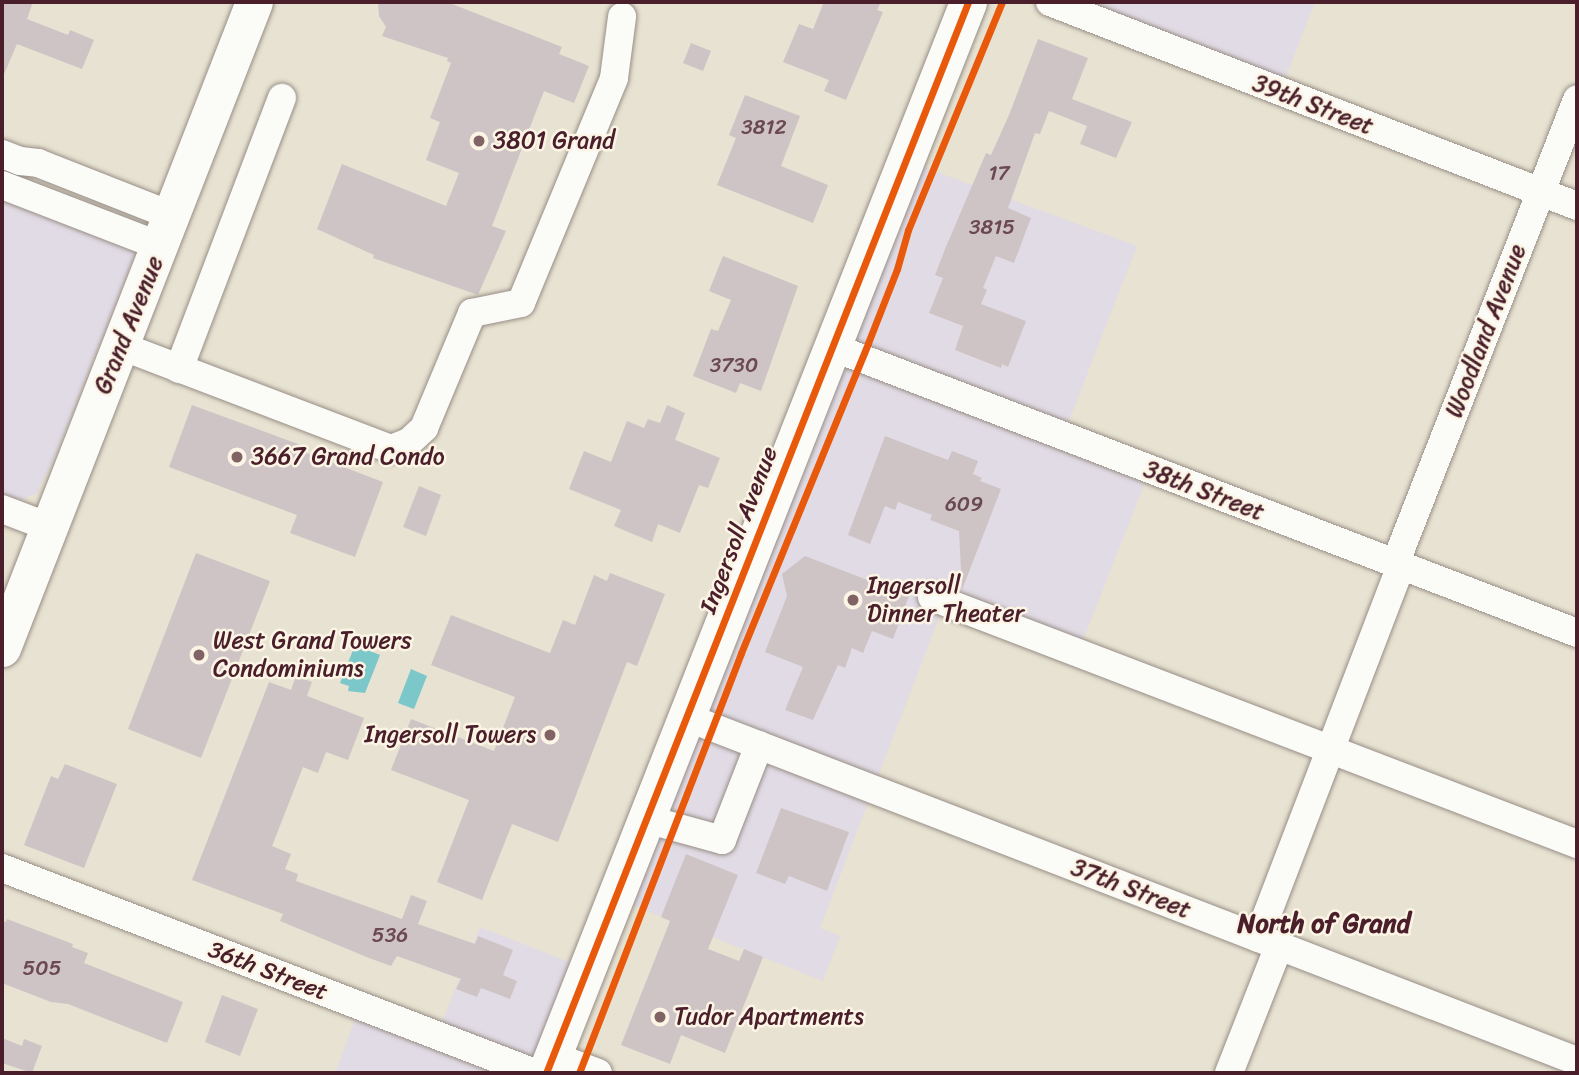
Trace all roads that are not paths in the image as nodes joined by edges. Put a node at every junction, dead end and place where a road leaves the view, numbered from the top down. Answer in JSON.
{"nodes":[{"id":1,"x":254,"y":2,"type":"edge"},
{"id":2,"x":968,"y":2,"type":"edge"},
{"id":3,"x":1050,"y":2,"type":"edge"},
{"id":4,"x":622,"y":17,"type":"dead end"},
{"id":5,"x":282,"y":98,"type":"dead end"},
{"id":6,"x":1577,"y":99,"type":"edge"},
{"id":7,"x":2,"y":154,"type":"edge"},
{"id":8,"x":2,"y":185,"type":"edge"},
{"id":9,"x":1541,"y":192,"type":"junction"},
{"id":10,"x":1577,"y":206,"type":"edge"},
{"id":11,"x":165,"y":231,"type":"junction"},
{"id":12,"x":121,"y":346,"type":"junction"},
{"id":13,"x":832,"y":347,"type":"junction"},
{"id":14,"x":179,"y":369,"type":"junction"},
{"id":15,"x":2,"y":509,"type":"edge"},
{"id":16,"x":49,"y":527,"type":"junction"},
{"id":17,"x":1398,"y":565,"type":"junction"},
{"id":18,"x":932,"y":597,"type":"dead end"},
{"id":19,"x":1577,"y":634,"type":"edge"},
{"id":20,"x":2,"y":648,"type":"edge"},
{"id":21,"x":686,"y":717,"type":"junction"},
{"id":22,"x":759,"y":745,"type":"junction"},
{"id":23,"x":1331,"y":750,"type":"junction"},
{"id":24,"x":646,"y":819,"type":"junction"},
{"id":25,"x":1577,"y":844,"type":"edge"},
{"id":26,"x":2,"y":868,"type":"edge"},
{"id":27,"x":1268,"y":942,"type":"junction"},
{"id":28,"x":1577,"y":1061,"type":"edge"},
{"id":29,"x":545,"y":1068,"type":"edge"},
{"id":30,"x":598,"y":1073,"type":"edge"},
{"id":31,"x":1229,"y":1073,"type":"edge"}],
"edges":[{"from":1,"to":11,"type":"main road","name":"Grand Avenue"},
{"from":2,"to":13,"type":"main road","name":"Ingersoll Avenue"},
{"from":3,"to":9,"type":"street","name":"39th Street"},
{"from":4,"to":14,"type":"street"},
{"from":5,"to":14,"type":"street"},
{"from":6,"to":9,"type":"street","name":"Woodland Avenue"},
{"from":7,"to":11,"type":"street"},
{"from":8,"to":11,"type":"street"},
{"from":9,"to":10,"type":"street","name":"39th Street"},
{"from":9,"to":17,"type":"street","name":"Woodland Avenue"},
{"from":11,"to":12,"type":"main road","name":"Grand Avenue"},
{"from":12,"to":14,"type":"street"},
{"from":12,"to":16,"type":"main road","name":"Grand Avenue"},
{"from":13,"to":17,"type":"street","name":"38th Street"},
{"from":13,"to":21,"type":"main road","name":"Ingersoll Avenue"},
{"from":15,"to":16,"type":"street"},
{"from":16,"to":20,"type":"main road","name":"Grand Avenue"},
{"from":17,"to":19,"type":"street","name":"38th Street"},
{"from":17,"to":23,"type":"street","name":"Woodland Avenue"},
{"from":18,"to":23,"type":"street"},
{"from":21,"to":22,"type":"street","name":"37th Street"},
{"from":21,"to":24,"type":"main road","name":"Ingersoll Avenue"},
{"from":22,"to":24,"type":"street"},
{"from":22,"to":27,"type":"street","name":"37th Street"},
{"from":23,"to":25,"type":"street"},
{"from":23,"to":27,"type":"street","name":"Woodland Avenue"},
{"from":24,"to":29,"type":"main road","name":"Ingersoll Avenue"},
{"from":26,"to":29,"type":"street","name":"36th Street"},
{"from":27,"to":28,"type":"street","name":"37th Street"},
{"from":27,"to":31,"type":"street","name":"Woodland Avenue"},
{"from":29,"to":30,"type":"street","name":"36th Street"}]}
